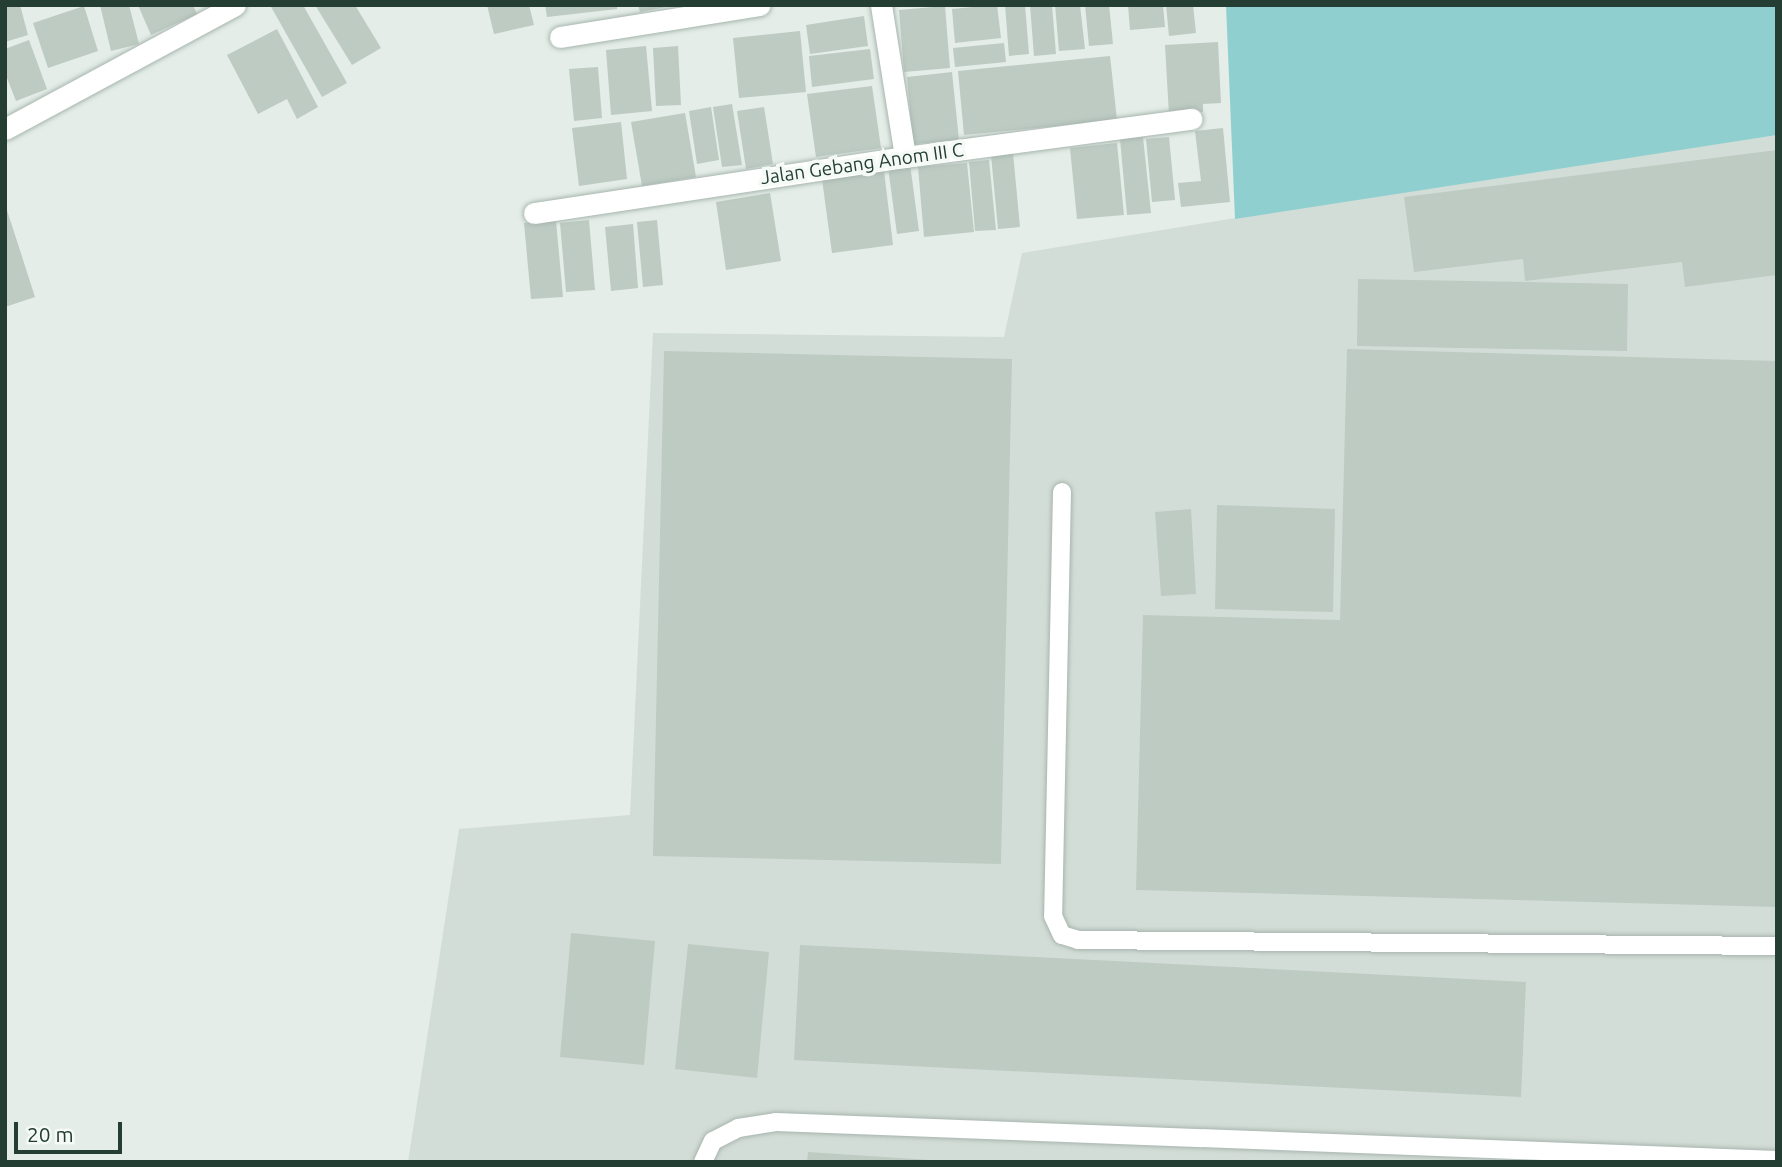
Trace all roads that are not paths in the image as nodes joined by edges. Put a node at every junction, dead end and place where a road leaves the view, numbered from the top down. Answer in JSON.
{"nodes":[{"id":1,"x":235,"y":5,"type":"edge"},
{"id":2,"x":758,"y":5,"type":"edge"},
{"id":3,"x":881,"y":5,"type":"edge"},
{"id":4,"x":635,"y":15,"type":"edge"},
{"id":5,"x":560,"y":37,"type":"dead end"},
{"id":6,"x":1191,"y":119,"type":"dead end"},
{"id":7,"x":5,"y":129,"type":"edge"},
{"id":8,"x":905,"y":157,"type":"junction"},
{"id":9,"x":534,"y":213,"type":"dead end"},
{"id":10,"x":1062,"y":492,"type":"dead end"},
{"id":11,"x":1777,"y":946,"type":"edge"},
{"id":12,"x":1777,"y":1160,"type":"edge"},
{"id":13,"x":703,"y":1162,"type":"edge"}],
"edges":[{"from":1,"to":7,"type":"street"},
{"from":2,"to":4,"type":"street"},
{"from":3,"to":8,"type":"street"},
{"from":4,"to":5,"type":"street"},
{"from":6,"to":8,"type":"street","name":"Jalan Gebang Anom III C"},
{"from":8,"to":9,"type":"street","name":"Jalan Gebang Anom III C"},
{"from":10,"to":11,"type":"lane"},
{"from":12,"to":13,"type":"lane"}]}
